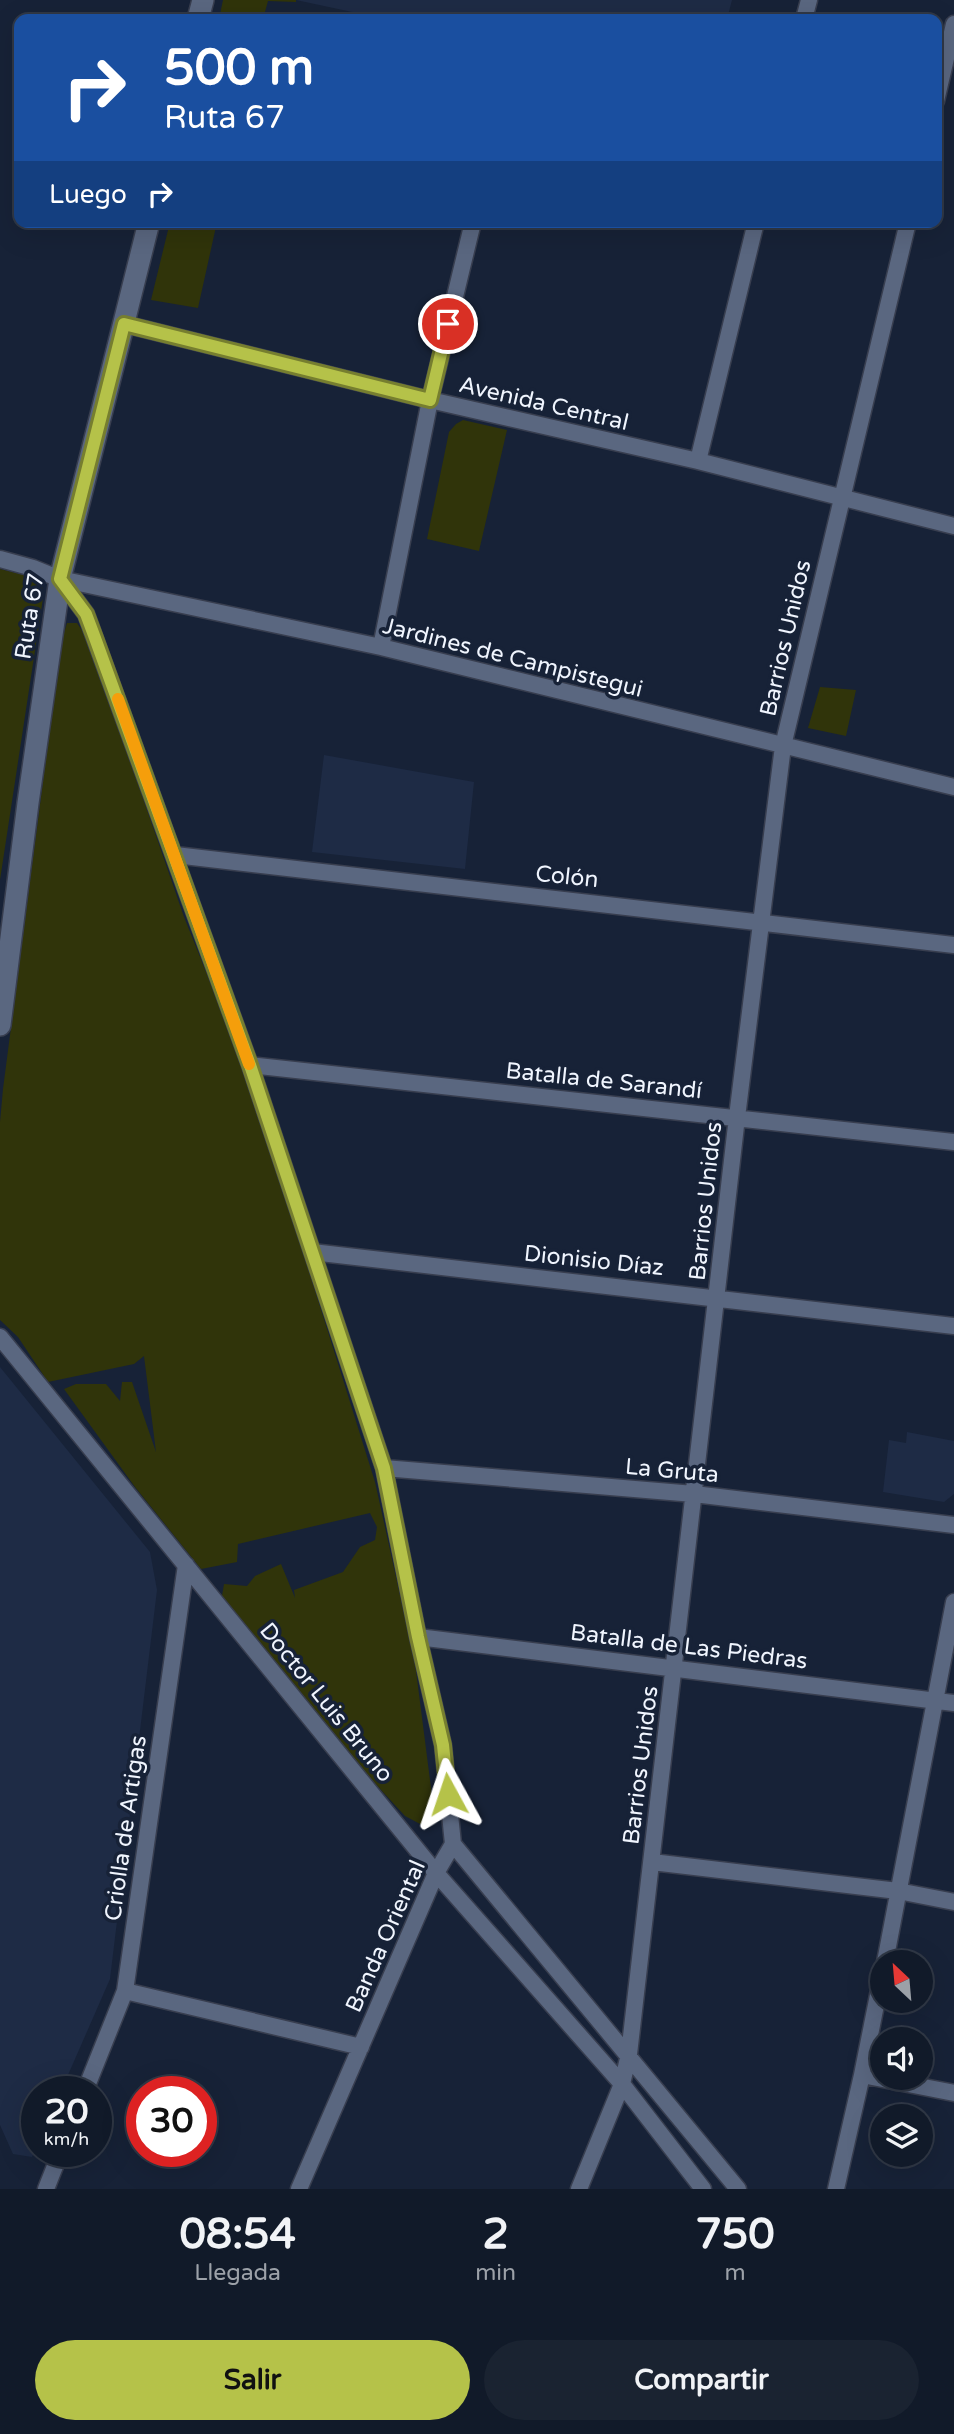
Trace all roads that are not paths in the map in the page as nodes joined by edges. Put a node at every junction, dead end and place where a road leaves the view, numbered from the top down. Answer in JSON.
{"nodes":[{"id":1,"x":954,"y":24,"type":"edge"},
{"id":2,"x":942,"y":75,"type":"edge"},
{"id":3,"x":148,"y":228,"type":"edge"},
{"id":4,"x":472,"y":228,"type":"edge"},
{"id":5,"x":755,"y":228,"type":"edge"},
{"id":6,"x":907,"y":228,"type":"edge"},
{"id":7,"x":124,"y":324,"type":"junction"},
{"id":8,"x":430,"y":400,"type":"junction"},
{"id":9,"x":698,"y":461,"type":"junction"},
{"id":10,"x":841,"y":498,"type":"junction"},
{"id":11,"x":954,"y":526,"type":"edge"},
{"id":12,"x":0,"y":559,"type":"edge"},
{"id":13,"x":60,"y":579,"type":"junction"},
{"id":14,"x":381,"y":647,"type":"junction"},
{"id":15,"x":783,"y":746,"type":"junction"},
{"id":16,"x":954,"y":787,"type":"edge"},
{"id":17,"x":175,"y":855,"type":"junction"},
{"id":18,"x":762,"y":921,"type":"junction"},
{"id":19,"x":954,"y":945,"type":"edge"},
{"id":20,"x":0,"y":1025,"type":"edge"},
{"id":21,"x":250,"y":1065,"type":"junction"},
{"id":22,"x":737,"y":1117,"type":"junction"},
{"id":23,"x":954,"y":1142,"type":"edge"},
{"id":24,"x":312,"y":1252,"type":"junction"},
{"id":25,"x":717,"y":1297,"type":"junction"},
{"id":26,"x":954,"y":1326,"type":"edge"},
{"id":27,"x":0,"y":1337,"type":"edge"},
{"id":28,"x":384,"y":1468,"type":"junction"},
{"id":29,"x":694,"y":1494,"type":"junction"},
{"id":30,"x":954,"y":1525,"type":"edge"},
{"id":31,"x":186,"y":1565,"type":"junction"},
{"id":32,"x":954,"y":1602,"type":"edge"},
{"id":33,"x":418,"y":1637,"type":"junction"},
{"id":34,"x":674,"y":1667,"type":"junction"},
{"id":35,"x":936,"y":1699,"type":"junction"},
{"id":36,"x":954,"y":1703,"type":"edge"},
{"id":37,"x":453,"y":1844,"type":"junction"},
{"id":38,"x":652,"y":1862,"type":"junction"},
{"id":39,"x":436,"y":1872,"type":"junction"},
{"id":40,"x":898,"y":1891,"type":"junction"},
{"id":41,"x":954,"y":1902,"type":"edge"},
{"id":42,"x":887,"y":1950,"type":"edge"},
{"id":43,"x":125,"y":1992,"type":"junction"},
{"id":44,"x":874,"y":2013,"type":"edge"},
{"id":45,"x":361,"y":2047,"type":"junction"},
{"id":46,"x":629,"y":2054,"type":"junction"},
{"id":47,"x":862,"y":2075,"type":"junction"},
{"id":48,"x":91,"y":2076,"type":"edge"},
{"id":49,"x":622,"y":2084,"type":"junction"},
{"id":50,"x":954,"y":2093,"type":"edge"},
{"id":51,"x":55,"y":2167,"type":"edge"},
{"id":52,"x":46,"y":2189,"type":"edge"},
{"id":53,"x":299,"y":2189,"type":"edge"},
{"id":54,"x":579,"y":2189,"type":"edge"},
{"id":55,"x":703,"y":2189,"type":"edge"},
{"id":56,"x":738,"y":2189,"type":"edge"},
{"id":57,"x":836,"y":2189,"type":"edge"}],
"edges":[{"from":1,"to":2,"type":"street"},
{"from":3,"to":7,"type":"street","name":"Ruta 67"},
{"from":4,"to":8,"type":"street"},
{"from":5,"to":9,"type":"street"},
{"from":6,"to":10,"type":"street","name":"Barrios Unidos"},
{"from":7,"to":8,"type":"street","name":"Avenida Central"},
{"from":7,"to":13,"type":"street","name":"Ruta 67"},
{"from":8,"to":9,"type":"street","name":"Avenida Central"},
{"from":8,"to":14,"type":"street"},
{"from":9,"to":10,"type":"street","name":"Avenida Central"},
{"from":10,"to":11,"type":"street","name":"Avenida Central"},
{"from":10,"to":15,"type":"street","name":"Barrios Unidos"},
{"from":12,"to":13,"type":"street","name":"Jardines de Campistegui"},
{"from":13,"to":14,"type":"street","name":"Jardines de Campistegui"},
{"from":13,"to":17,"type":"street","name":"Banda Oriental"},
{"from":13,"to":20,"type":"street","name":"Ruta 67"},
{"from":14,"to":15,"type":"street","name":"Jardines de Campistegui"},
{"from":15,"to":16,"type":"street","name":"Jardines de Campistegui"},
{"from":15,"to":18,"type":"street","name":"Barrios Unidos"},
{"from":17,"to":18,"type":"street","name":"Colón"},
{"from":17,"to":21,"type":"street","name":"Banda Oriental"},
{"from":18,"to":19,"type":"street","name":"Colón"},
{"from":18,"to":22,"type":"street","name":"Barrios Unidos"},
{"from":21,"to":22,"type":"street","name":"Batalla de Sarandí"},
{"from":21,"to":24,"type":"street","name":"Banda Oriental"},
{"from":22,"to":23,"type":"street","name":"Batalla de Sarandí"},
{"from":22,"to":25,"type":"street","name":"Barrios Unidos"},
{"from":24,"to":25,"type":"street","name":"Dionisio Díaz"},
{"from":24,"to":28,"type":"street","name":"Banda Oriental"},
{"from":25,"to":26,"type":"street","name":"Dionisio Díaz"},
{"from":25,"to":29,"type":"street","name":"Barrios Unidos"},
{"from":27,"to":31,"type":"street","name":"Doctor Luis Bruno"},
{"from":28,"to":29,"type":"street","name":"La Gruta"},
{"from":28,"to":33,"type":"street","name":"Banda Oriental"},
{"from":29,"to":30,"type":"street","name":"La Gruta"},
{"from":29,"to":34,"type":"street","name":"Barrios Unidos"},
{"from":31,"to":39,"type":"street","name":"Doctor Luis Bruno"},
{"from":31,"to":43,"type":"street","name":"Criolla de Artigas"},
{"from":32,"to":35,"type":"street"},
{"from":33,"to":34,"type":"street","name":"Batalla de Las Piedras"},
{"from":33,"to":37,"type":"street","name":"Banda Oriental"},
{"from":34,"to":35,"type":"street","name":"Batalla de Las Piedras"},
{"from":34,"to":38,"type":"street","name":"Barrios Unidos"},
{"from":35,"to":36,"type":"street","name":"Batalla de Las Piedras"},
{"from":35,"to":40,"type":"street"},
{"from":37,"to":39,"type":"street","name":"Banda Oriental"},
{"from":37,"to":46,"type":"street"},
{"from":38,"to":40,"type":"street"},
{"from":38,"to":46,"type":"street","name":"Barrios Unidos"},
{"from":39,"to":45,"type":"street","name":"Banda Oriental"},
{"from":39,"to":49,"type":"street","name":"Doctor Luis Bruno"},
{"from":40,"to":41,"type":"street"},
{"from":40,"to":42,"type":"street"},
{"from":43,"to":45,"type":"street"},
{"from":43,"to":48,"type":"street","name":"Criolla de Artigas"},
{"from":44,"to":47,"type":"street"},
{"from":45,"to":53,"type":"street","name":"Banda Oriental"},
{"from":46,"to":49,"type":"street","name":"Barrios Unidos"},
{"from":46,"to":56,"type":"street"},
{"from":47,"to":50,"type":"street"},
{"from":47,"to":57,"type":"street"},
{"from":49,"to":54,"type":"street","name":"Barrios Unidos"},
{"from":49,"to":55,"type":"street","name":"Doctor Luis Bruno"},
{"from":51,"to":52,"type":"street"}]}
